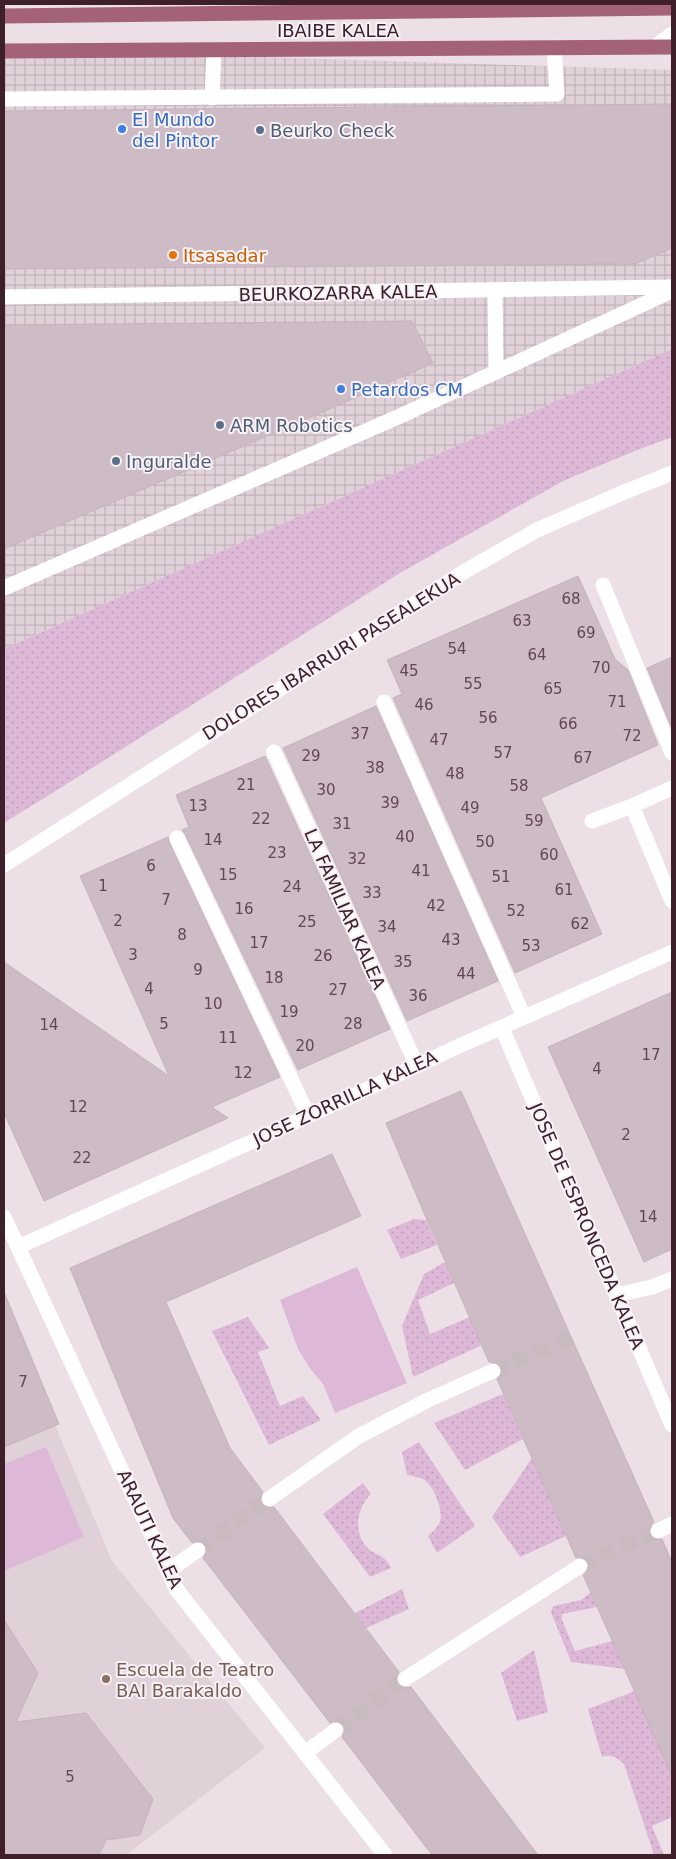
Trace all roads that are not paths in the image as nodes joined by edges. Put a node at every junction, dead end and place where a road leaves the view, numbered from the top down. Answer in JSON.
{"nodes":[{"id":1,"x":672,"y":8,"type":"edge"},
{"id":2,"x":4,"y":16,"type":"edge"},
{"id":3,"x":672,"y":34,"type":"edge"},
{"id":4,"x":554,"y":47,"type":"junction"},
{"id":5,"x":655,"y":47,"type":"junction"},
{"id":6,"x":672,"y":47,"type":"edge"},
{"id":7,"x":214,"y":50,"type":"junction"},
{"id":8,"x":4,"y":52,"type":"edge"},
{"id":9,"x":212,"y":98,"type":"junction"},
{"id":10,"x":4,"y":99,"type":"edge"},
{"id":11,"x":672,"y":287,"type":"edge"},
{"id":12,"x":495,"y":290,"type":"junction"},
{"id":13,"x":672,"y":291,"type":"edge"},
{"id":14,"x":4,"y":297,"type":"edge"},
{"id":15,"x":496,"y":372,"type":"junction"},
{"id":16,"x":672,"y":473,"type":"edge"},
{"id":17,"x":603,"y":585,"type":"dead end"},
{"id":18,"x":4,"y":588,"type":"edge"},
{"id":19,"x":384,"y":702,"type":"dead end"},
{"id":20,"x":274,"y":752,"type":"dead end"},
{"id":21,"x":672,"y":753,"type":"edge"},
{"id":22,"x":672,"y":788,"type":"edge"},
{"id":23,"x":632,"y":806,"type":"junction"},
{"id":24,"x":592,"y":821,"type":"dead end"},
{"id":25,"x":177,"y":838,"type":"dead end"},
{"id":26,"x":4,"y":865,"type":"edge"},
{"id":27,"x":672,"y":902,"type":"edge"},
{"id":28,"x":672,"y":952,"type":"edge"},
{"id":29,"x":524,"y":1017,"type":"junction"},
{"id":30,"x":502,"y":1028,"type":"junction"},
{"id":31,"x":417,"y":1066,"type":"junction"},
{"id":32,"x":308,"y":1115,"type":"junction"},
{"id":33,"x":4,"y":1217,"type":"edge"},
{"id":34,"x":18,"y":1247,"type":"junction"},
{"id":35,"x":672,"y":1279,"type":"edge"},
{"id":36,"x":616,"y":1295,"type":"junction"},
{"id":37,"x":493,"y":1371,"type":"tunnel mouth"},
{"id":38,"x":672,"y":1425,"type":"edge"},
{"id":39,"x":269,"y":1499,"type":"tunnel mouth"},
{"id":40,"x":672,"y":1524,"type":"edge"},
{"id":41,"x":658,"y":1530,"type":"tunnel mouth"},
{"id":42,"x":198,"y":1550,"type":"tunnel mouth"},
{"id":43,"x":580,"y":1566,"type":"tunnel mouth"},
{"id":44,"x":168,"y":1571,"type":"junction"},
{"id":45,"x":405,"y":1679,"type":"tunnel mouth"},
{"id":46,"x":336,"y":1730,"type":"tunnel mouth"},
{"id":47,"x":305,"y":1753,"type":"junction"},
{"id":48,"x":385,"y":1855,"type":"edge"}],
"edges":[{"from":1,"to":2,"type":"main road","name":"IBAIBE KALEA"},
{"from":3,"to":5,"type":"street"},
{"from":4,"to":5,"type":"main road","name":"IBAIBE KALEA"},
{"from":4,"to":7,"type":"main road","name":"IBAIBE KALEA"},
{"from":4,"to":9,"type":"street"},
{"from":5,"to":6,"type":"main road","name":"IBAIBE KALEA"},
{"from":7,"to":8,"type":"main road","name":"IBAIBE KALEA"},
{"from":7,"to":9,"type":"street"},
{"from":9,"to":10,"type":"street"},
{"from":11,"to":12,"type":"street","name":"BEURKOZARRA KALEA"},
{"from":12,"to":14,"type":"street","name":"BEURKOZARRA KALEA"},
{"from":12,"to":15,"type":"street"},
{"from":13,"to":15,"type":"street"},
{"from":15,"to":18,"type":"street"},
{"from":16,"to":26,"type":"street","name":"DOLORES IBARRURI PASEALEKUA"},
{"from":17,"to":21,"type":"street"},
{"from":19,"to":29,"type":"street"},
{"from":20,"to":31,"type":"street","name":"LA FAMILIAR KALEA"},
{"from":22,"to":23,"type":"street"},
{"from":23,"to":24,"type":"street"},
{"from":23,"to":27,"type":"street"},
{"from":25,"to":32,"type":"street"},
{"from":28,"to":29,"type":"street","name":"JOSE ZORRILLA KALEA"},
{"from":29,"to":30,"type":"street","name":"JOSE ZORRILLA KALEA"},
{"from":30,"to":31,"type":"street","name":"JOSE ZORRILLA KALEA"},
{"from":30,"to":36,"type":"street","name":"JOSE DE ESPRONCEDA KALEA"},
{"from":31,"to":32,"type":"street","name":"JOSE ZORRILLA KALEA"},
{"from":32,"to":34,"type":"street","name":"JOSE ZORRILLA KALEA"},
{"from":33,"to":34,"type":"street","name":"ARAUTI KALEA"},
{"from":34,"to":44,"type":"street","name":"ARAUTI KALEA"},
{"from":35,"to":36,"type":"street"},
{"from":36,"to":38,"type":"street","name":"JOSE DE ESPRONCEDA KALEA"},
{"from":37,"to":39,"type":"street"},
{"from":40,"to":41,"type":"street"},
{"from":42,"to":44,"type":"street"},
{"from":43,"to":45,"type":"street"},
{"from":44,"to":47,"type":"street","name":"ARAUTI KALEA"},
{"from":46,"to":47,"type":"street"},
{"from":47,"to":48,"type":"street","name":"ARAUTI KALEA"}]}
